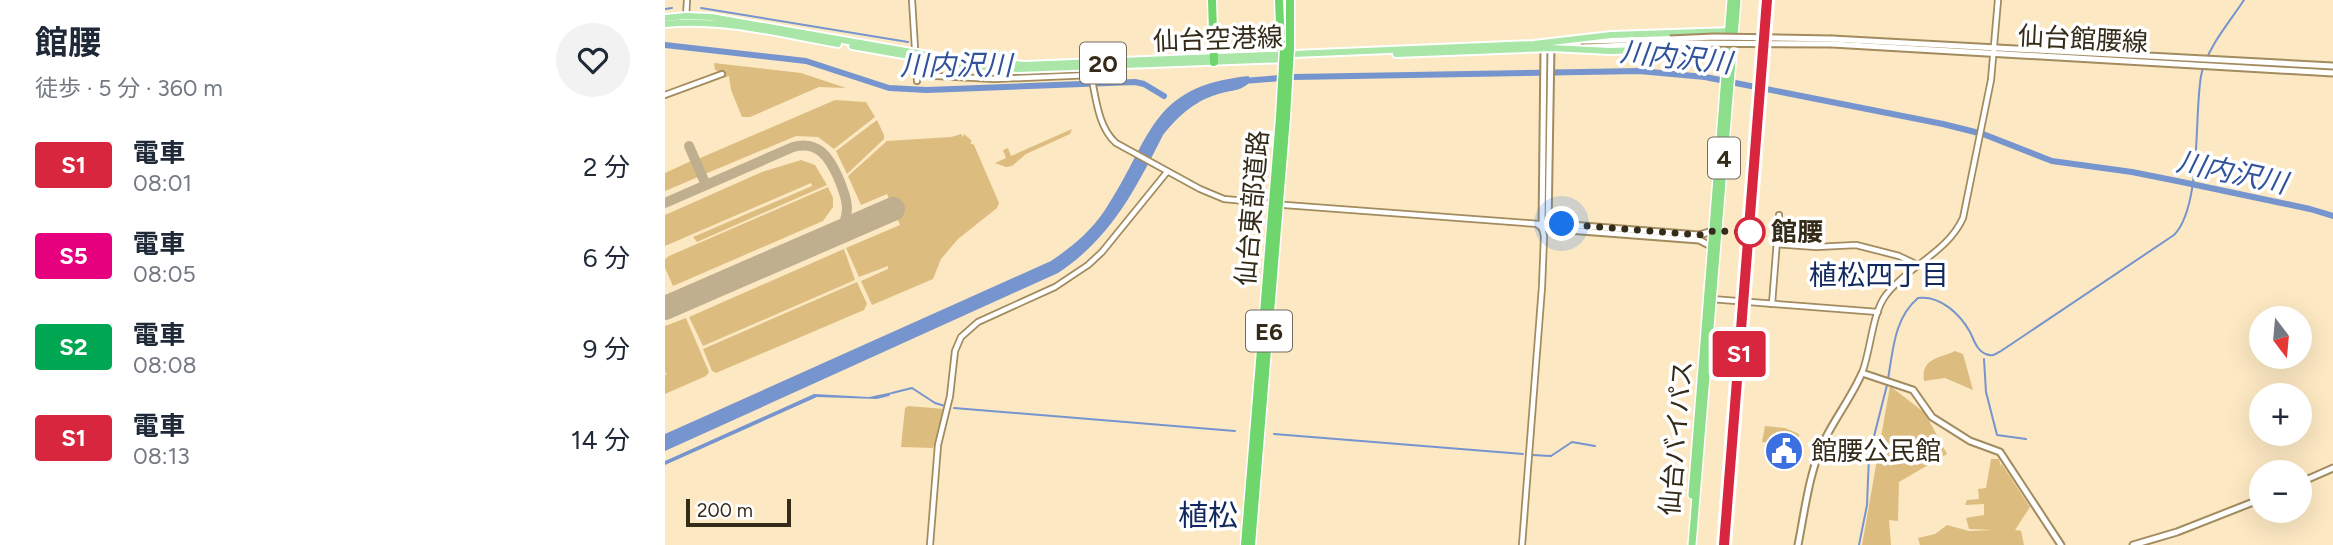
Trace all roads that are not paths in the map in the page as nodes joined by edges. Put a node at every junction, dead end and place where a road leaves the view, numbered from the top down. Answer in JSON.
{"nodes":[{"id":1,"x":687,"y":0,"type":"edge"},
{"id":2,"x":912,"y":0,"type":"edge"},
{"id":3,"x":1214,"y":0,"type":"edge"},
{"id":4,"x":1282,"y":0,"type":"edge"},
{"id":5,"x":1290,"y":0,"type":"edge"},
{"id":6,"x":1731,"y":0,"type":"edge"},
{"id":7,"x":1737,"y":0,"type":"edge"},
{"id":8,"x":1998,"y":0,"type":"edge"},
{"id":9,"x":686,"y":19,"type":"junction"},
{"id":10,"x":665,"y":21,"type":"edge"},
{"id":11,"x":1731,"y":31,"type":"junction"},
{"id":12,"x":1563,"y":44,"type":"junction"},
{"id":13,"x":1547,"y":46,"type":"junction"},
{"id":14,"x":1730,"y":47,"type":"junction"},
{"id":15,"x":1285,"y":48,"type":"junction"},
{"id":16,"x":1994,"y":51,"type":"junction"},
{"id":17,"x":915,"y":55,"type":"junction"},
{"id":18,"x":1216,"y":60,"type":"junction"},
{"id":19,"x":2210,"y":63,"type":"junction"},
{"id":20,"x":2333,"y":66,"type":"edge"},
{"id":21,"x":2333,"y":73,"type":"edge"},
{"id":22,"x":722,"y":74,"type":"dead end"},
{"id":23,"x":665,"y":95,"type":"edge"},
{"id":24,"x":1283,"y":117,"type":"junction"},
{"id":25,"x":1167,"y":172,"type":"junction"},
{"id":26,"x":1268,"y":204,"type":"dead end"},
{"id":27,"x":1285,"y":205,"type":"dead end"},
{"id":28,"x":1779,"y":215,"type":"dead end"},
{"id":29,"x":1544,"y":225,"type":"junction"},
{"id":30,"x":1716,"y":231,"type":"junction"},
{"id":31,"x":1776,"y":244,"type":"junction"},
{"id":32,"x":1715,"y":247,"type":"junction"},
{"id":33,"x":1918,"y":265,"type":"junction"},
{"id":34,"x":1711,"y":299,"type":"junction"},
{"id":35,"x":1772,"y":304,"type":"junction"},
{"id":36,"x":1878,"y":312,"type":"junction"},
{"id":37,"x":1862,"y":373,"type":"junction"},
{"id":38,"x":2333,"y":468,"type":"edge"},
{"id":39,"x":2312,"y":477,"type":"edge"},
{"id":40,"x":2249,"y":504,"type":"edge"},
{"id":41,"x":930,"y":545,"type":"edge"},
{"id":42,"x":1245,"y":545,"type":"edge"},
{"id":43,"x":1251,"y":545,"type":"edge"},
{"id":44,"x":1522,"y":545,"type":"edge"},
{"id":45,"x":1690,"y":545,"type":"edge"},
{"id":46,"x":1798,"y":545,"type":"edge"},
{"id":47,"x":2061,"y":545,"type":"edge"},
{"id":48,"x":2133,"y":545,"type":"edge"}],
"edges":[{"from":1,"to":9,"type":"street"},
{"from":2,"to":17,"type":"street"},
{"from":3,"to":18,"type":"highway"},
{"from":4,"to":15,"type":"highway","name":"仙台東部道路","number":"E6"},
{"from":5,"to":15,"type":"highway","name":"仙台東部道路","number":"E6"},
{"from":6,"to":11,"type":"highway","name":"仙台バイパス","number":"4"},
{"from":7,"to":11,"type":"highway","name":"仙台バイパス","number":"4"},
{"from":8,"to":16,"type":"street"},
{"from":9,"to":10,"type":"main road","name":"仙台空港線","number":"20"},
{"from":9,"to":17,"type":"main road","name":"仙台空港線","number":"20"},
{"from":11,"to":12,"type":"main road","name":"仙台空港線","number":"20"},
{"from":11,"to":14,"type":"highway","name":"仙台バイパス","number":"4"},
{"from":12,"to":13,"type":"main road","name":"仙台空港線","number":"20"},
{"from":12,"to":14,"type":"main road","name":"仙台空港線","number":"20"},
{"from":12,"to":16,"type":"main road","name":"仙台館腰線","bridge":true},
{"from":13,"to":18,"type":"main road","name":"仙台空港線","number":"20"},
{"from":13,"to":29,"type":"main road"},
{"from":14,"to":30,"type":"highway","name":"仙台バイパス","number":"4"},
{"from":15,"to":24,"type":"highway","name":"仙台東部道路","number":"E6","bridge":true},
{"from":15,"to":24,"type":"highway","name":"仙台東部道路","number":"E6","bridge":true},
{"from":16,"to":19,"type":"main road","name":"仙台館腰線"},
{"from":16,"to":33,"type":"street"},
{"from":17,"to":18,"type":"main road","name":"仙台空港線","number":"20"},
{"from":17,"to":25,"type":"street"},
{"from":19,"to":20,"type":"main road","name":"仙台館腰線"},
{"from":19,"to":21,"type":"main road","name":"仙台館腰線"},
{"from":22,"to":23,"type":"street"},
{"from":24,"to":42,"type":"highway","name":"仙台東部道路","number":"E6"},
{"from":24,"to":43,"type":"highway","name":"仙台東部道路","number":"E6"},
{"from":25,"to":26,"type":"street"},
{"from":25,"to":41,"type":"street"},
{"from":27,"to":29,"type":"street"},
{"from":28,"to":31,"type":"street"},
{"from":29,"to":30,"type":"main road"},
{"from":29,"to":32,"type":"main road"},
{"from":29,"to":44,"type":"street"},
{"from":30,"to":32,"type":"highway","name":"仙台バイパス","number":"4"},
{"from":31,"to":33,"type":"street"},
{"from":31,"to":35,"type":"street"},
{"from":32,"to":34,"type":"highway","name":"仙台バイパス","number":"4"},
{"from":33,"to":36,"type":"street"},
{"from":34,"to":35,"type":"street"},
{"from":34,"to":45,"type":"highway","name":"仙台バイパス","number":"4"},
{"from":35,"to":36,"type":"street"},
{"from":36,"to":37,"type":"street"},
{"from":37,"to":46,"type":"main road"},
{"from":37,"to":47,"type":"main road"},
{"from":38,"to":39,"type":"main road"},
{"from":40,"to":48,"type":"main road"}]}
